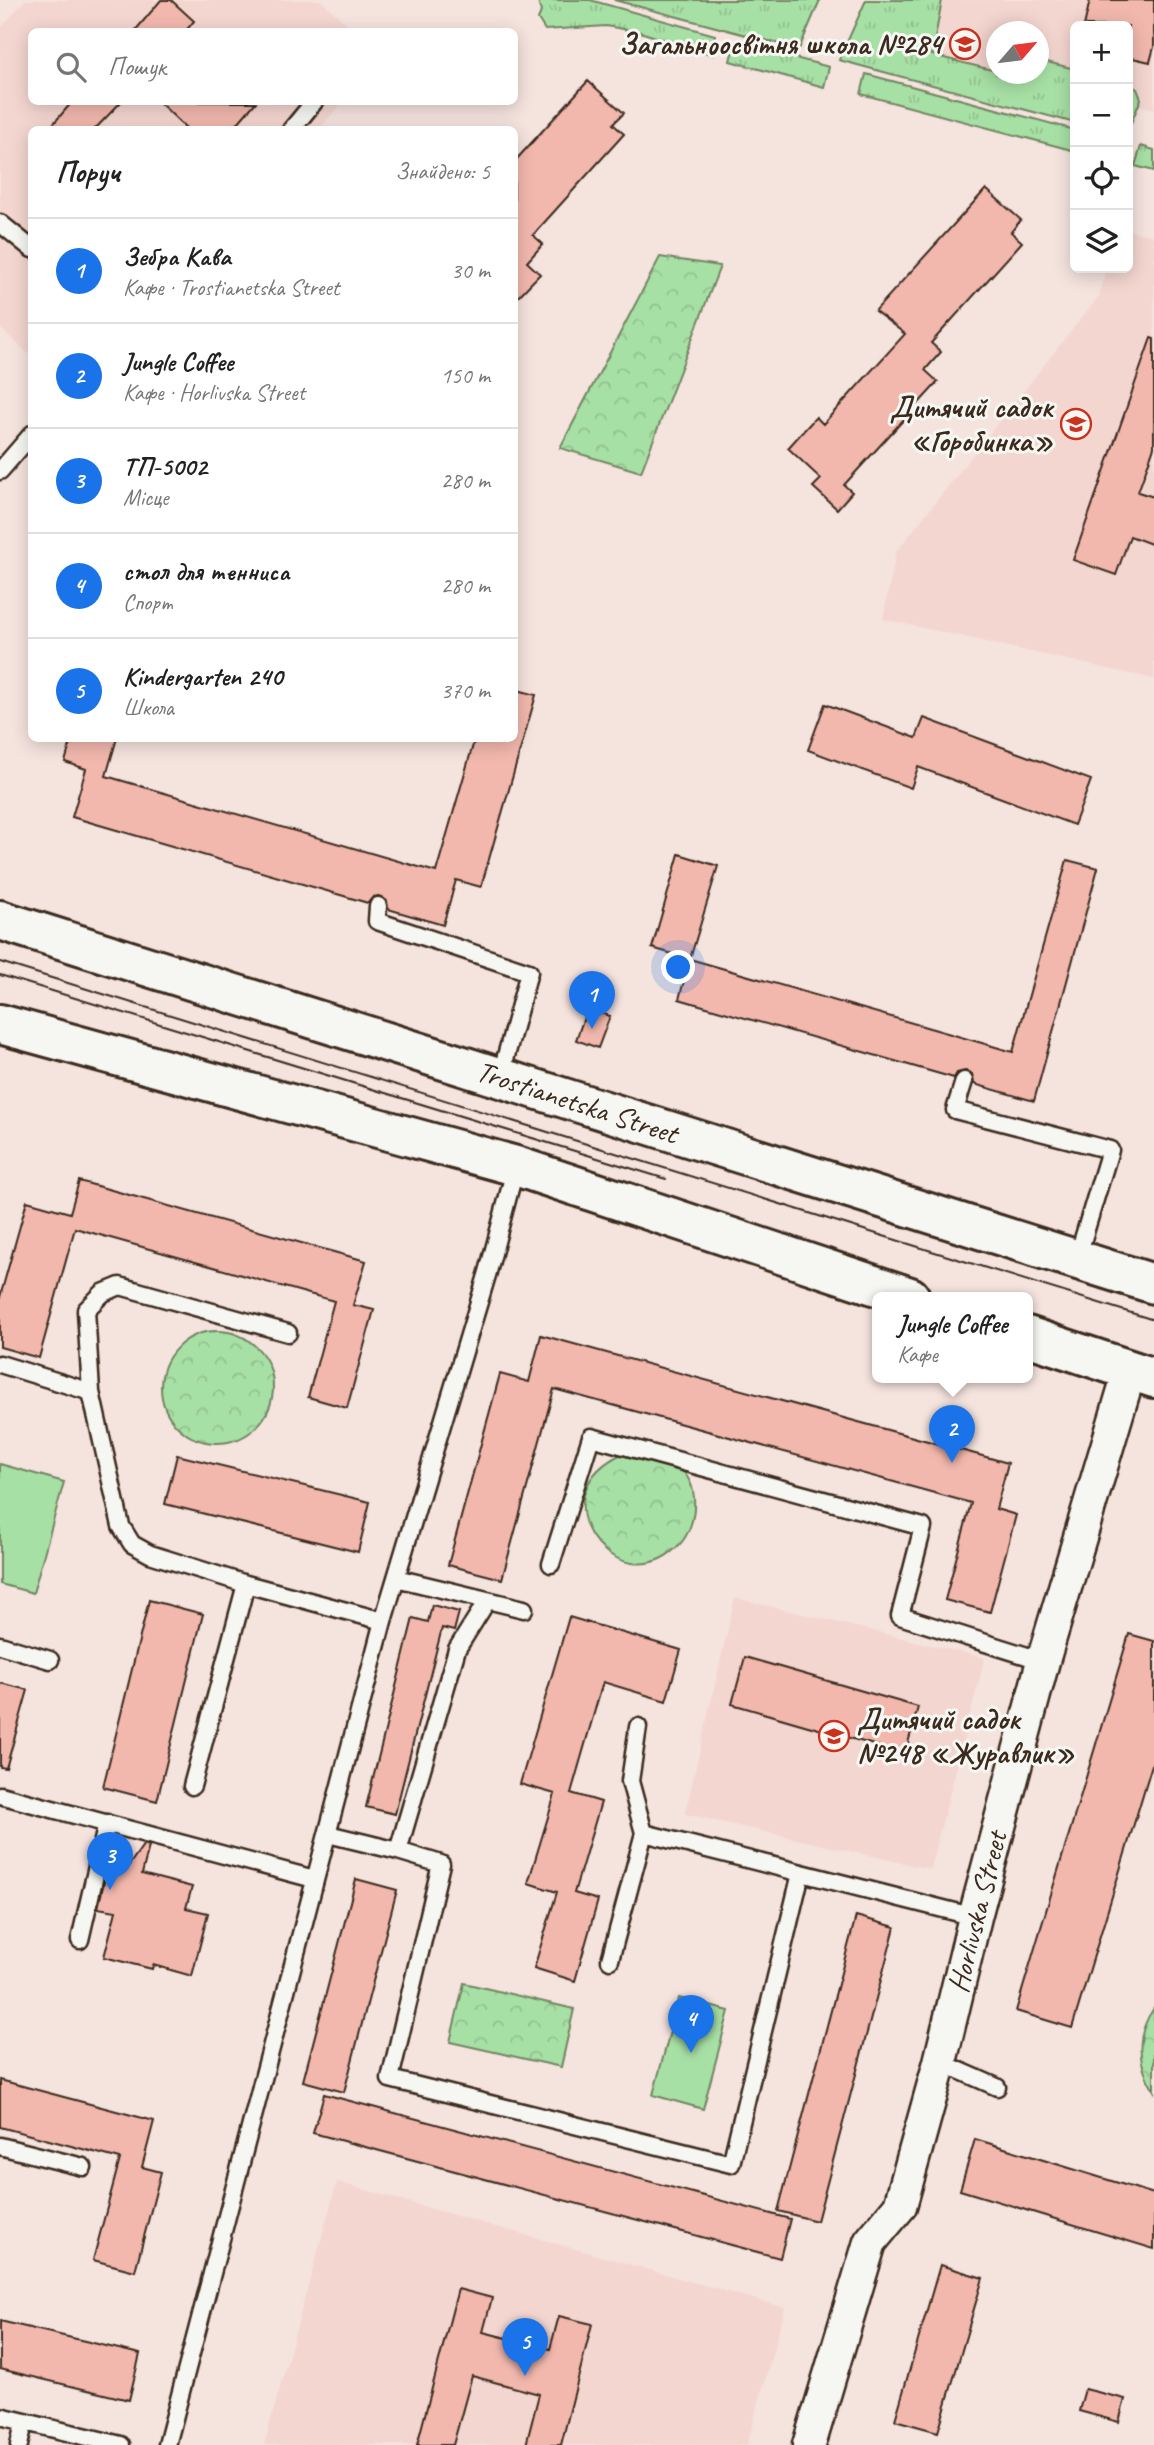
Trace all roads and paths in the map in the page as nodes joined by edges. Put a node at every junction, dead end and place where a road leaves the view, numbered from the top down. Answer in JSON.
{"nodes":[{"id":1,"x":312,"y":105,"type":"edge"},
{"id":2,"x":294,"y":126,"type":"edge"},
{"id":3,"x":0,"y":223,"type":"edge"},
{"id":4,"x":28,"y":246,"type":"edge"},
{"id":5,"x":28,"y":439,"type":"edge"},
{"id":6,"x":0,"y":471,"type":"edge"},
{"id":7,"x":378,"y":906,"type":"dead end"},
{"id":8,"x":0,"y":920,"type":"edge"},
{"id":9,"x":0,"y":1024,"type":"edge"},
{"id":10,"x":500,"y":1078,"type":"junction"},
{"id":11,"x":964,"y":1081,"type":"dead end"},
{"id":12,"x":516,"y":1166,"type":"junction"},
{"id":13,"x":1076,"y":1261,"type":"junction"},
{"id":14,"x":1154,"y":1284,"type":"edge"},
{"id":15,"x":895,"y":1292,"type":"edge"},
{"id":16,"x":288,"y":1333,"type":"dead end"},
{"id":17,"x":1033,"y":1338,"type":"edge"},
{"id":18,"x":0,"y":1364,"type":"edge"},
{"id":19,"x":1142,"y":1374,"type":"edge"},
{"id":20,"x":91,"y":1392,"type":"junction"},
{"id":21,"x":551,"y":1564,"type":"dead end"},
{"id":22,"x":396,"y":1578,"type":"junction"},
{"id":23,"x":246,"y":1584,"type":"junction"},
{"id":24,"x":487,"y":1601,"type":"junction"},
{"id":25,"x":524,"y":1609,"type":"dead end"},
{"id":26,"x":383,"y":1621,"type":"junction"},
{"id":27,"x":0,"y":1645,"type":"edge"},
{"id":28,"x":50,"y":1660,"type":"dead end"},
{"id":29,"x":1043,"y":1661,"type":"junction"},
{"id":30,"x":638,"y":1727,"type":"dead end"},
{"id":31,"x":192,"y":1786,"type":"dead end"},
{"id":32,"x":0,"y":1795,"type":"edge"},
{"id":33,"x":107,"y":1824,"type":"junction"},
{"id":34,"x":644,"y":1833,"type":"junction"},
{"id":35,"x":327,"y":1834,"type":"junction"},
{"id":36,"x":398,"y":1851,"type":"junction"},
{"id":37,"x":801,"y":1873,"type":"junction"},
{"id":38,"x":314,"y":1879,"type":"junction"},
{"id":39,"x":975,"y":1917,"type":"junction"},
{"id":40,"x":80,"y":1940,"type":"dead end"},
{"id":41,"x":610,"y":1960,"type":"dead end"},
{"id":42,"x":940,"y":2062,"type":"junction"},
{"id":43,"x":997,"y":2087,"type":"dead end"},
{"id":44,"x":0,"y":2146,"type":"edge"},
{"id":45,"x":83,"y":2167,"type":"dead end"},
{"id":46,"x":0,"y":2416,"type":"edge"},
{"id":47,"x":24,"y":2423,"type":"junction"},
{"id":48,"x":19,"y":2445,"type":"edge"},
{"id":49,"x":121,"y":2445,"type":"edge"},
{"id":50,"x":167,"y":2445,"type":"edge"},
{"id":51,"x":809,"y":2445,"type":"edge"}],
"edges":[{"from":1,"to":2,"type":"lane"},
{"from":3,"to":4,"type":"lane"},
{"from":5,"to":6,"type":"lane"},
{"from":7,"to":10,"type":"lane"},
{"from":8,"to":10,"type":"main road","name":"Trostianetska Street"},
{"from":9,"to":12,"type":"main road"},
{"from":10,"to":13,"type":"main road","name":"Trostianetska Street"},
{"from":11,"to":13,"type":"lane"},
{"from":12,"to":15,"type":"main road"},
{"from":12,"to":22,"type":"lane"},
{"from":13,"to":14,"type":"main road","name":"Trostianetska Street"},
{"from":16,"to":20,"type":"lane"},
{"from":17,"to":19,"type":"main road"},
{"from":18,"to":20,"type":"lane"},
{"from":19,"to":29,"type":"street","name":"Horlivska Street"},
{"from":20,"to":23,"type":"lane"},
{"from":21,"to":29,"type":"lane"},
{"from":22,"to":24,"type":"lane"},
{"from":22,"to":26,"type":"lane"},
{"from":23,"to":26,"type":"lane"},
{"from":23,"to":31,"type":"lane"},
{"from":24,"to":25,"type":"lane"},
{"from":24,"to":36,"type":"lane"},
{"from":26,"to":35,"type":"lane"},
{"from":27,"to":28,"type":"lane"},
{"from":29,"to":39,"type":"street","name":"Horlivska Street"},
{"from":30,"to":34,"type":"lane"},
{"from":32,"to":33,"type":"lane"},
{"from":33,"to":38,"type":"lane"},
{"from":33,"to":40,"type":"lane"},
{"from":34,"to":37,"type":"lane"},
{"from":34,"to":41,"type":"lane"},
{"from":35,"to":36,"type":"lane"},
{"from":35,"to":38,"type":"lane"},
{"from":36,"to":37,"type":"lane"},
{"from":37,"to":39,"type":"lane"},
{"from":38,"to":50,"type":"lane"},
{"from":39,"to":42,"type":"street","name":"Horlivska Street"},
{"from":42,"to":43,"type":"lane"},
{"from":42,"to":51,"type":"street","name":"Horlivska Street"},
{"from":44,"to":45,"type":"lane"},
{"from":46,"to":47,"type":"lane"},
{"from":47,"to":48,"type":"lane"},
{"from":47,"to":49,"type":"lane"}]}
